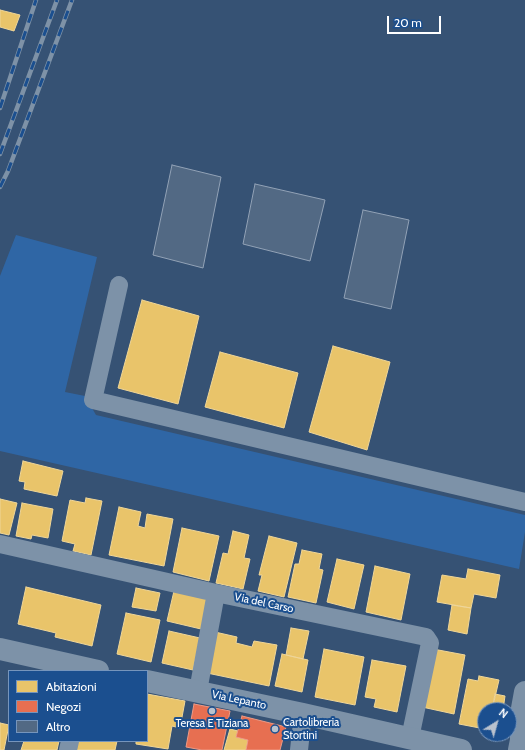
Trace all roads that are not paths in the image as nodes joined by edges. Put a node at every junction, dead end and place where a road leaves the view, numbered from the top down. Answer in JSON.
{"nodes":[{"id":1,"x":119,"y":285,"type":"dead end"},
{"id":2,"x":525,"y":502,"type":"edge"},
{"id":3,"x":0,"y":544,"type":"edge"},
{"id":4,"x":216,"y":593,"type":"junction"},
{"id":5,"x":0,"y":649,"type":"edge"},
{"id":6,"x":89,"y":670,"type":"edge"},
{"id":7,"x":148,"y":681,"type":"edge"},
{"id":8,"x":198,"y":691,"type":"junction"},
{"id":9,"x":525,"y":692,"type":"edge"},
{"id":10,"x":303,"y":714,"type":"junction"},
{"id":11,"x":521,"y":714,"type":"junction"},
{"id":12,"x":410,"y":738,"type":"junction"},
{"id":13,"x":453,"y":749,"type":"edge"},
{"id":14,"x":299,"y":750,"type":"edge"},
{"id":15,"x":504,"y":750,"type":"edge"},
{"id":16,"x":510,"y":750,"type":"edge"},
{"id":17,"x":519,"y":750,"type":"edge"}],
"edges":[{"from":1,"to":2,"type":"street"},
{"from":3,"to":4,"type":"street","name":"Via del Carso"},
{"from":4,"to":8,"type":"street"},
{"from":4,"to":12,"type":"street","name":"Via del Carso"},
{"from":5,"to":6,"type":"street"},
{"from":7,"to":8,"type":"street","name":"Via Lepanto"},
{"from":8,"to":10,"type":"street","name":"Via Lepanto"},
{"from":9,"to":11,"type":"street"},
{"from":10,"to":12,"type":"street","name":"Via Lepanto"},
{"from":10,"to":14,"type":"street"},
{"from":11,"to":15,"type":"street"},
{"from":11,"to":17,"type":"street"},
{"from":12,"to":13,"type":"street","name":"Via Lepanto"},
{"from":15,"to":16,"type":"street"}]}
